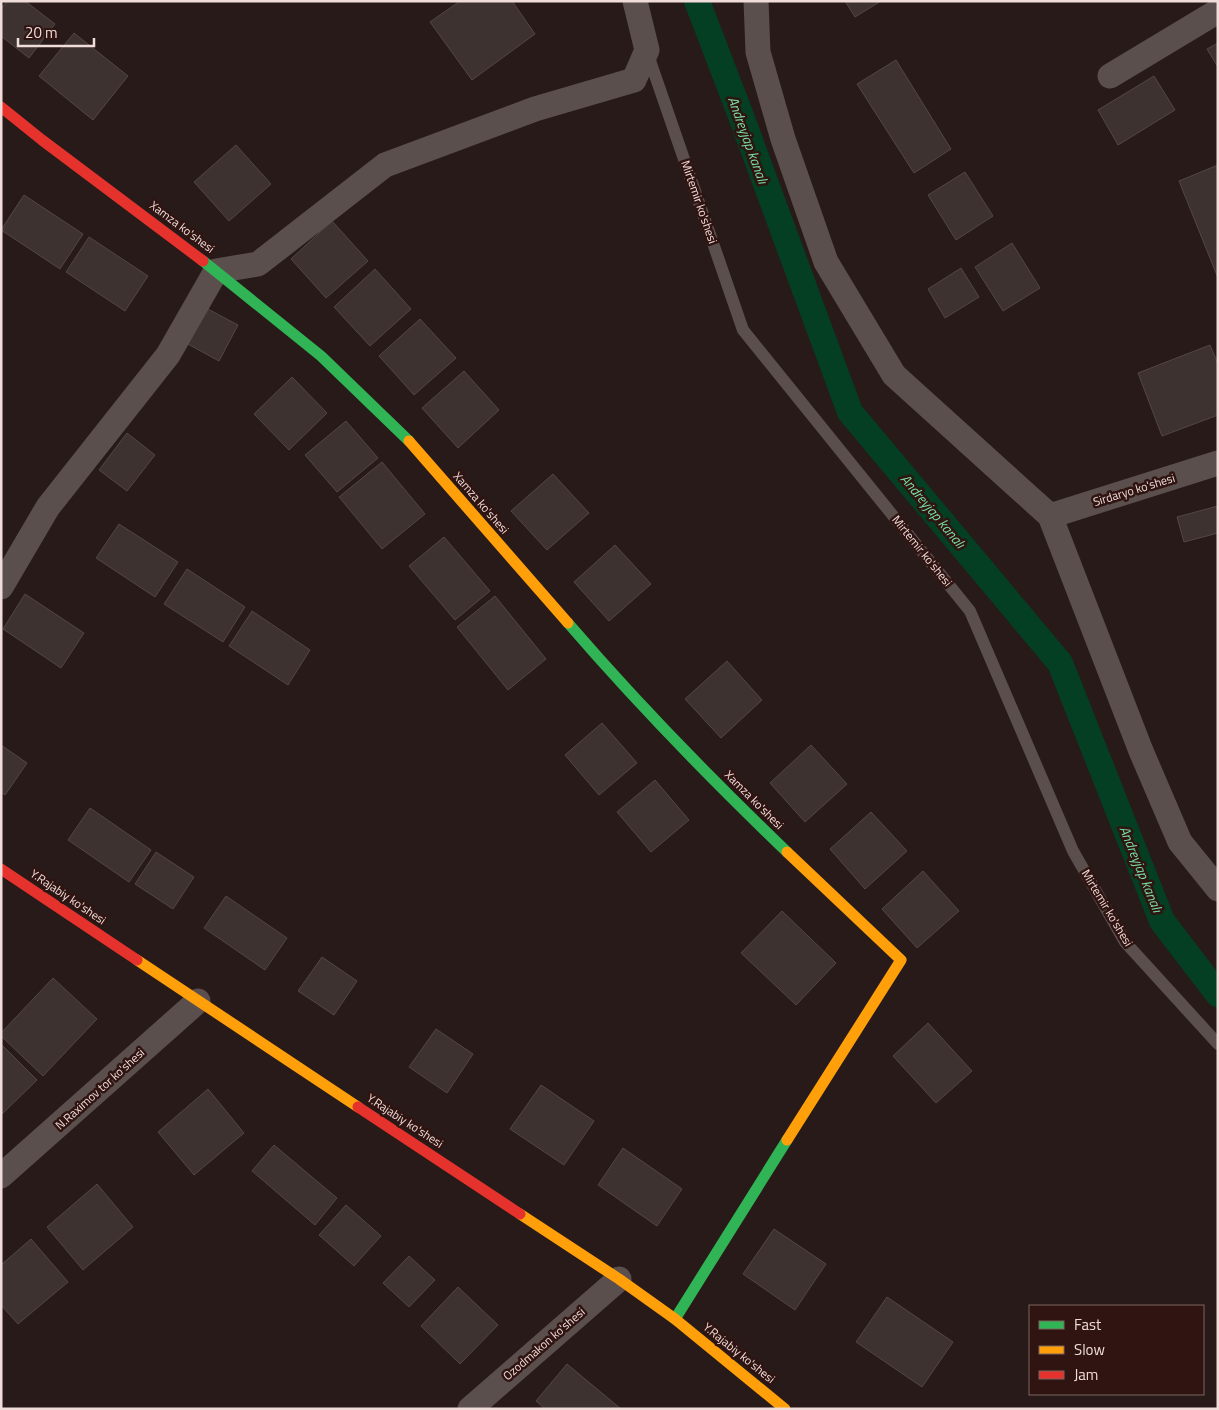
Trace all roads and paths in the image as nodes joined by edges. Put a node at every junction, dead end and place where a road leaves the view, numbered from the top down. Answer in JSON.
{"nodes":[{"id":1,"x":636,"y":1,"type":"edge"},
{"id":2,"x":756,"y":1,"type":"edge"},
{"id":3,"x":1218,"y":11,"type":"edge"},
{"id":4,"x":647,"y":50,"type":"junction"},
{"id":5,"x":1110,"y":76,"type":"dead end"},
{"id":6,"x":1,"y":107,"type":"edge"},
{"id":7,"x":216,"y":270,"type":"junction"},
{"id":8,"x":1218,"y":463,"type":"edge"},
{"id":9,"x":1050,"y":516,"type":"junction"},
{"id":10,"x":1,"y":587,"type":"edge"},
{"id":11,"x":1,"y":869,"type":"edge"},
{"id":12,"x":1218,"y":889,"type":"edge"},
{"id":13,"x":198,"y":1001,"type":"junction"},
{"id":14,"x":1218,"y":1044,"type":"edge"},
{"id":15,"x":1,"y":1176,"type":"edge"},
{"id":16,"x":619,"y":1278,"type":"junction"},
{"id":17,"x":675,"y":1319,"type":"junction"},
{"id":18,"x":470,"y":1409,"type":"edge"},
{"id":19,"x":785,"y":1409,"type":"edge"}],
"edges":[{"from":1,"to":4,"type":"street","name":"Mirtemir ko'shesi"},
{"from":2,"to":9,"type":"street"},
{"from":3,"to":5,"type":"street"},
{"from":4,"to":7,"type":"street"},
{"from":4,"to":14,"type":"lane","name":"Mirtemir ko'shesi"},
{"from":6,"to":7,"type":"street","name":"Xamza ko'shesi"},
{"from":7,"to":10,"type":"street"},
{"from":7,"to":17,"type":"street","name":"Xamza ko'shesi"},
{"from":8,"to":9,"type":"street","name":"Sirdaryo ko'shesi"},
{"from":9,"to":12,"type":"street"},
{"from":11,"to":13,"type":"street","name":"Y.Rajabiy ko'shesi"},
{"from":13,"to":15,"type":"street","name":"N.Raximov tor ko'shesi"},
{"from":13,"to":16,"type":"street","name":"Y.Rajabiy ko'shesi"},
{"from":16,"to":17,"type":"street","name":"Y.Rajabiy ko'shesi"},
{"from":16,"to":18,"type":"street","name":"Ozodmakon ko'shesi"},
{"from":17,"to":19,"type":"street","name":"Y.Rajabiy ko'shesi"}]}
